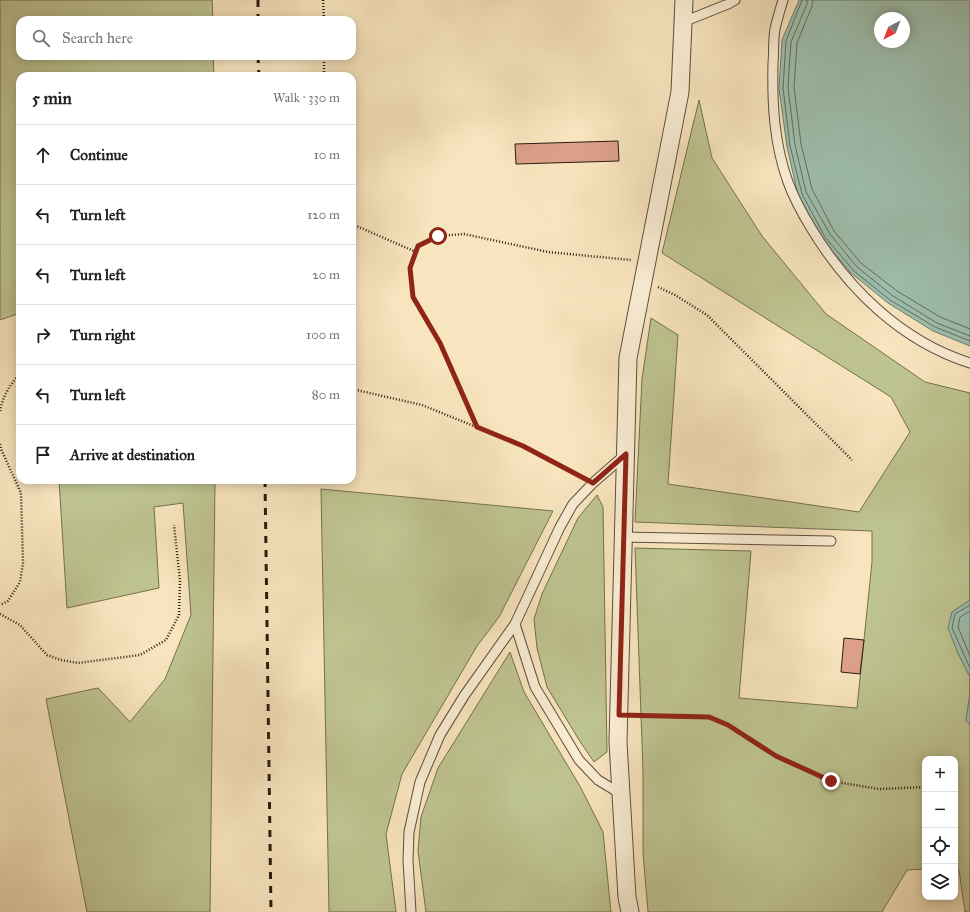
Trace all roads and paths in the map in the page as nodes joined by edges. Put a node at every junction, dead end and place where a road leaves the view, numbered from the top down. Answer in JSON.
{"nodes":[{"id":1,"x":323,"y":0,"type":"edge"},
{"id":2,"x":684,"y":0,"type":"edge"},
{"id":3,"x":735,"y":0,"type":"edge"},
{"id":4,"x":783,"y":0,"type":"edge"},
{"id":5,"x":324,"y":16,"type":"edge"},
{"id":6,"x":683,"y":22,"type":"junction"},
{"id":7,"x":324,"y":60,"type":"edge"},
{"id":8,"x":324,"y":72,"type":"edge"},
{"id":9,"x":356,"y":226,"type":"edge"},
{"id":10,"x":416,"y":252,"type":"junction"},
{"id":11,"x":647,"y":262,"type":"junction"},
{"id":12,"x":644,"y":280,"type":"junction"},
{"id":13,"x":970,"y":362,"type":"edge"},
{"id":14,"x":16,"y":378,"type":"edge"},
{"id":15,"x":356,"y":390,"type":"edge"},
{"id":16,"x":0,"y":411,"type":"edge"},
{"id":17,"x":477,"y":427,"type":"junction"},
{"id":18,"x":0,"y":444,"type":"edge"},
{"id":19,"x":626,"y":454,"type":"junction"},
{"id":20,"x":852,"y":460,"type":"dead end"},
{"id":21,"x":16,"y":482,"type":"edge"},
{"id":22,"x":593,"y":483,"type":"junction"},
{"id":23,"x":17,"y":484,"type":"edge"},
{"id":24,"x":174,"y":525,"type":"dead end"},
{"id":25,"x":624,"y":538,"type":"junction"},
{"id":26,"x":831,"y":541,"type":"dead end"},
{"id":27,"x":0,"y":604,"type":"edge"},
{"id":28,"x":0,"y":614,"type":"edge"},
{"id":29,"x":515,"y":624,"type":"junction"},
{"id":30,"x":619,"y":715,"type":"junction"},
{"id":31,"x":922,"y":787,"type":"edge"},
{"id":32,"x":621,"y":794,"type":"junction"},
{"id":33,"x":411,"y":912,"type":"edge"},
{"id":34,"x":630,"y":912,"type":"edge"}],
"edges":[{"from":1,"to":5,"type":"path"},
{"from":2,"to":6,"type":"street"},
{"from":3,"to":6,"type":"lane"},
{"from":4,"to":13,"type":"lane"},
{"from":6,"to":11,"type":"street"},
{"from":7,"to":8,"type":"path"},
{"from":9,"to":10,"type":"path"},
{"from":10,"to":11,"type":"path"},
{"from":10,"to":17,"type":"path"},
{"from":11,"to":12,"type":"street"},
{"from":12,"to":19,"type":"street"},
{"from":12,"to":20,"type":"path"},
{"from":14,"to":16,"type":"path"},
{"from":15,"to":17,"type":"path"},
{"from":17,"to":22,"type":"path"},
{"from":18,"to":21,"type":"path"},
{"from":19,"to":22,"type":"lane"},
{"from":19,"to":25,"type":"street"},
{"from":22,"to":29,"type":"lane"},
{"from":23,"to":27,"type":"path"},
{"from":24,"to":28,"type":"path"},
{"from":25,"to":26,"type":"lane"},
{"from":25,"to":30,"type":"street"},
{"from":29,"to":32,"type":"lane"},
{"from":29,"to":33,"type":"lane"},
{"from":30,"to":31,"type":"path"},
{"from":30,"to":32,"type":"street"},
{"from":32,"to":34,"type":"street"}]}
